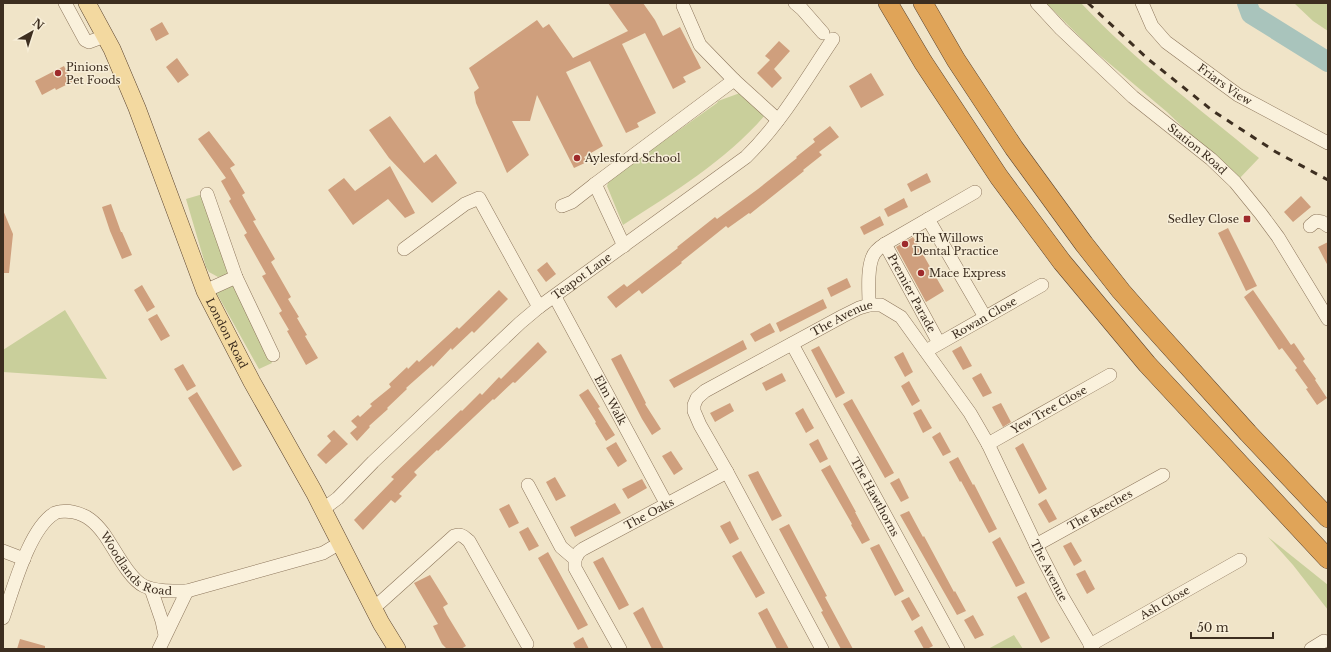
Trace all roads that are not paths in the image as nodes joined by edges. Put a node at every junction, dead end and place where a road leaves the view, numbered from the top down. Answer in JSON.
{"nodes":[{"id":1,"x":65,"y":3,"type":"edge"},
{"id":2,"x":88,"y":3,"type":"edge"},
{"id":3,"x":795,"y":3,"type":"edge"},
{"id":4,"x":888,"y":3,"type":"edge"},
{"id":5,"x":923,"y":3,"type":"edge"},
{"id":6,"x":1037,"y":3,"type":"edge"},
{"id":7,"x":1142,"y":3,"type":"edge"},
{"id":8,"x":683,"y":6,"type":"dead end"},
{"id":9,"x":106,"y":36,"type":"junction"},
{"id":10,"x":734,"y":80,"type":"junction"},
{"id":11,"x":778,"y":120,"type":"junction"},
{"id":12,"x":1328,"y":143,"type":"edge"},
{"id":13,"x":595,"y":184,"type":"junction"},
{"id":14,"x":975,"y":192,"type":"dead end"},
{"id":15,"x":207,"y":194,"type":"dead end"},
{"id":16,"x":562,"y":206,"type":"dead end"},
{"id":17,"x":928,"y":219,"type":"junction"},
{"id":18,"x":1310,"y":226,"type":"dead end"},
{"id":19,"x":1328,"y":226,"type":"edge"},
{"id":20,"x":884,"y":244,"type":"junction"},
{"id":21,"x":624,"y":246,"type":"junction"},
{"id":22,"x":404,"y":249,"type":"dead end"},
{"id":23,"x":236,"y":277,"type":"junction"},
{"id":24,"x":1042,"y":285,"type":"dead end"},
{"id":25,"x":205,"y":291,"type":"junction"},
{"id":26,"x":555,"y":297,"type":"junction"},
{"id":27,"x":869,"y":305,"type":"junction"},
{"id":28,"x":539,"y":307,"type":"junction"},
{"id":29,"x":985,"y":317,"type":"junction"},
{"id":30,"x":1328,"y":319,"type":"edge"},
{"id":31,"x":938,"y":343,"type":"junction"},
{"id":32,"x":792,"y":344,"type":"junction"},
{"id":33,"x":926,"y":351,"type":"junction"},
{"id":34,"x":273,"y":354,"type":"dead end"},
{"id":35,"x":1110,"y":375,"type":"dead end"},
{"id":36,"x":988,"y":444,"type":"junction"},
{"id":37,"x":727,"y":472,"type":"junction"},
{"id":38,"x":1163,"y":475,"type":"dead end"},
{"id":39,"x":528,"y":485,"type":"dead end"},
{"id":40,"x":666,"y":503,"type":"junction"},
{"id":41,"x":322,"y":510,"type":"junction"},
{"id":42,"x":1328,"y":518,"type":"edge"},
{"id":43,"x":340,"y":543,"type":"junction"},
{"id":44,"x":1036,"y":545,"type":"junction"},
{"id":45,"x":3,"y":551,"type":"edge"},
{"id":46,"x":24,"y":559,"type":"junction"},
{"id":47,"x":575,"y":559,"type":"junction"},
{"id":48,"x":1328,"y":559,"type":"edge"},
{"id":49,"x":1240,"y":560,"type":"dead end"},
{"id":50,"x":151,"y":589,"type":"junction"},
{"id":51,"x":187,"y":591,"type":"junction"},
{"id":52,"x":374,"y":608,"type":"junction"},
{"id":53,"x":3,"y":618,"type":"edge"},
{"id":54,"x":164,"y":635,"type":"junction"},
{"id":55,"x":1324,"y":641,"type":"dead end"},
{"id":56,"x":527,"y":644,"type":"dead end"},
{"id":57,"x":1092,"y":647,"type":"edge"},
{"id":58,"x":159,"y":649,"type":"edge"},
{"id":59,"x":397,"y":649,"type":"edge"},
{"id":60,"x":620,"y":649,"type":"edge"},
{"id":61,"x":822,"y":649,"type":"edge"},
{"id":62,"x":958,"y":649,"type":"edge"},
{"id":63,"x":1311,"y":649,"type":"edge"}],
"edges":[{"from":1,"to":9,"type":"street"},
{"from":2,"to":9,"type":"main road","name":"London Road"},
{"from":3,"to":11,"type":"street","name":"Teapot Lane"},
{"from":4,"to":48,"type":"highway"},
{"from":5,"to":42,"type":"highway"},
{"from":6,"to":30,"type":"street","name":"Station Road"},
{"from":7,"to":12,"type":"street","name":"Friars View"},
{"from":8,"to":10,"type":"street"},
{"from":9,"to":25,"type":"main road","name":"London Road"},
{"from":10,"to":11,"type":"street"},
{"from":10,"to":13,"type":"street"},
{"from":11,"to":21,"type":"street","name":"Teapot Lane"},
{"from":13,"to":16,"type":"street"},
{"from":13,"to":21,"type":"street"},
{"from":14,"to":17,"type":"street"},
{"from":15,"to":23,"type":"street"},
{"from":17,"to":20,"type":"street"},
{"from":17,"to":29,"type":"street"},
{"from":18,"to":19,"type":"street"},
{"from":20,"to":27,"type":"street"},
{"from":20,"to":31,"type":"street","name":"Premier Parade"},
{"from":21,"to":26,"type":"street","name":"Teapot Lane"},
{"from":22,"to":28,"type":"street"},
{"from":23,"to":25,"type":"street"},
{"from":23,"to":34,"type":"street"},
{"from":24,"to":29,"type":"street","name":"Rowan Close"},
{"from":25,"to":41,"type":"main road","name":"London Road"},
{"from":26,"to":28,"type":"street","name":"Teapot Lane"},
{"from":26,"to":40,"type":"street","name":"Elm Walk"},
{"from":27,"to":32,"type":"street","name":"The Avenue"},
{"from":27,"to":33,"type":"street","name":"The Avenue"},
{"from":28,"to":41,"type":"street","name":"Teapot Lane"},
{"from":29,"to":31,"type":"street","name":"Rowan Close"},
{"from":31,"to":33,"type":"street","name":"Rowan Close"},
{"from":32,"to":37,"type":"street","name":"The Avenue"},
{"from":32,"to":62,"type":"street","name":"The Hawthorns"},
{"from":33,"to":36,"type":"street","name":"The Avenue"},
{"from":35,"to":36,"type":"street","name":"Yew Tree Close"},
{"from":36,"to":44,"type":"street","name":"The Avenue"},
{"from":37,"to":40,"type":"street","name":"The Oaks"},
{"from":37,"to":61,"type":"street","name":"The Avenue"},
{"from":38,"to":44,"type":"street","name":"The Beeches"},
{"from":39,"to":47,"type":"street"},
{"from":40,"to":47,"type":"street","name":"The Oaks"},
{"from":41,"to":43,"type":"main road","name":"London Road"},
{"from":43,"to":51,"type":"street","name":"Woodlands Road"},
{"from":43,"to":52,"type":"main road","name":"London Road"},
{"from":44,"to":57,"type":"street","name":"The Avenue"},
{"from":45,"to":46,"type":"street"},
{"from":46,"to":50,"type":"street","name":"Woodlands Road"},
{"from":46,"to":53,"type":"street","name":"Woodlands Road"},
{"from":47,"to":60,"type":"street"},
{"from":49,"to":57,"type":"street","name":"Ash Close"},
{"from":50,"to":51,"type":"street","name":"Woodlands Road"},
{"from":50,"to":54,"type":"street"},
{"from":51,"to":54,"type":"street"},
{"from":52,"to":56,"type":"street"},
{"from":52,"to":59,"type":"main road","name":"London Road"},
{"from":54,"to":58,"type":"street"},
{"from":55,"to":63,"type":"street"}]}
